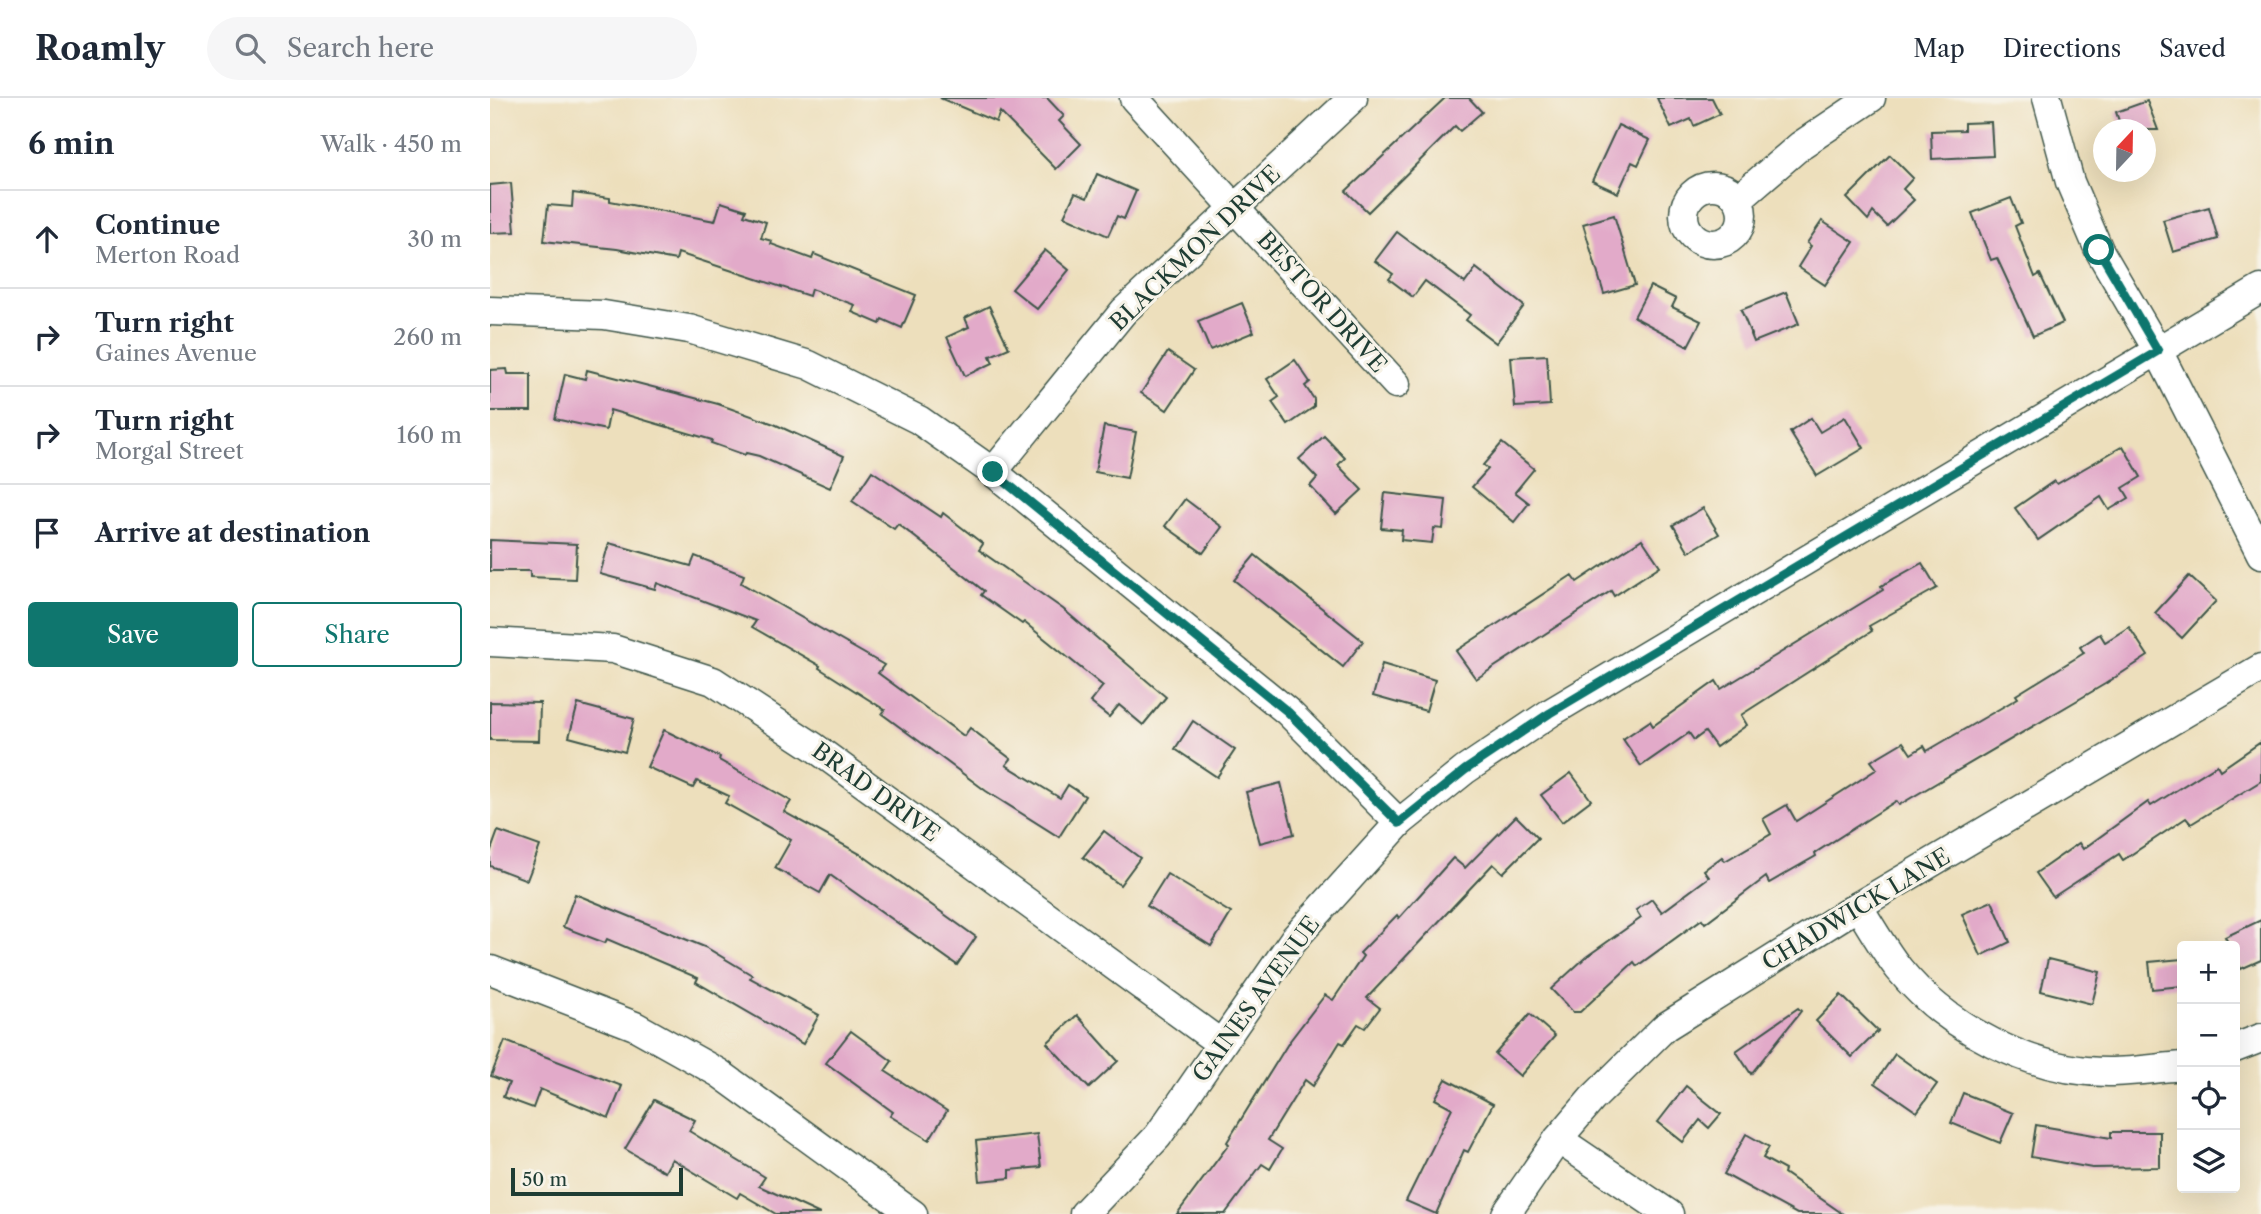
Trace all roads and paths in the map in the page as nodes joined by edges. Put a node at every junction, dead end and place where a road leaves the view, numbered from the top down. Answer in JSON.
{"nodes":[{"id":1,"x":1134,"y":98,"type":"edge"},
{"id":2,"x":1353,"y":98,"type":"edge"},
{"id":3,"x":1871,"y":98,"type":"edge"},
{"id":4,"x":2047,"y":98,"type":"edge"},
{"id":5,"x":1738,"y":200,"type":"dead end"},
{"id":6,"x":1236,"y":206,"type":"junction"},
{"id":7,"x":2261,"y":289,"type":"edge"},
{"id":8,"x":490,"y":311,"type":"edge"},
{"id":9,"x":2158,"y":351,"type":"junction"},
{"id":10,"x":1396,"y":384,"type":"dead end"},
{"id":11,"x":993,"y":472,"type":"junction"},
{"id":12,"x":2261,"y":554,"type":"edge"},
{"id":13,"x":490,"y":642,"type":"edge"},
{"id":14,"x":2261,"y":667,"type":"edge"},
{"id":15,"x":1399,"y":823,"type":"junction"},
{"id":16,"x":1858,"y":906,"type":"junction"},
{"id":17,"x":491,"y":970,"type":"edge"},
{"id":18,"x":2261,"y":1038,"type":"edge"},
{"id":19,"x":1220,"y":1043,"type":"junction"},
{"id":20,"x":2240,"y":1046,"type":"edge"},
{"id":21,"x":2177,"y":1066,"type":"edge"},
{"id":22,"x":1558,"y":1139,"type":"junction"},
{"id":23,"x":912,"y":1214,"type":"edge"},
{"id":24,"x":1084,"y":1214,"type":"edge"},
{"id":25,"x":1506,"y":1214,"type":"edge"},
{"id":26,"x":1669,"y":1214,"type":"edge"}],
"edges":[{"from":1,"to":6,"type":"street","name":"BESTOR DRIVE"},
{"from":2,"to":6,"type":"street","name":"BLACKMON DRIVE"},
{"from":3,"to":5,"type":"street"},
{"from":4,"to":9,"type":"street"},
{"from":6,"to":10,"type":"street","name":"BESTOR DRIVE"},
{"from":6,"to":11,"type":"street","name":"BLACKMON DRIVE"},
{"from":7,"to":9,"type":"street","name":"GAINES AVENUE"},
{"from":8,"to":11,"type":"street"},
{"from":9,"to":12,"type":"street"},
{"from":9,"to":15,"type":"street","name":"GAINES AVENUE"},
{"from":11,"to":15,"type":"street"},
{"from":13,"to":19,"type":"street","name":"BRAD DRIVE"},
{"from":14,"to":16,"type":"street","name":"CHADWICK LANE"},
{"from":15,"to":19,"type":"street","name":"GAINES AVENUE"},
{"from":16,"to":21,"type":"street"},
{"from":16,"to":22,"type":"street","name":"CHADWICK LANE"},
{"from":17,"to":23,"type":"street"},
{"from":18,"to":20,"type":"street"},
{"from":19,"to":24,"type":"street","name":"GAINES AVENUE"},
{"from":22,"to":25,"type":"street","name":"CHADWICK LANE"},
{"from":22,"to":26,"type":"street"}]}
